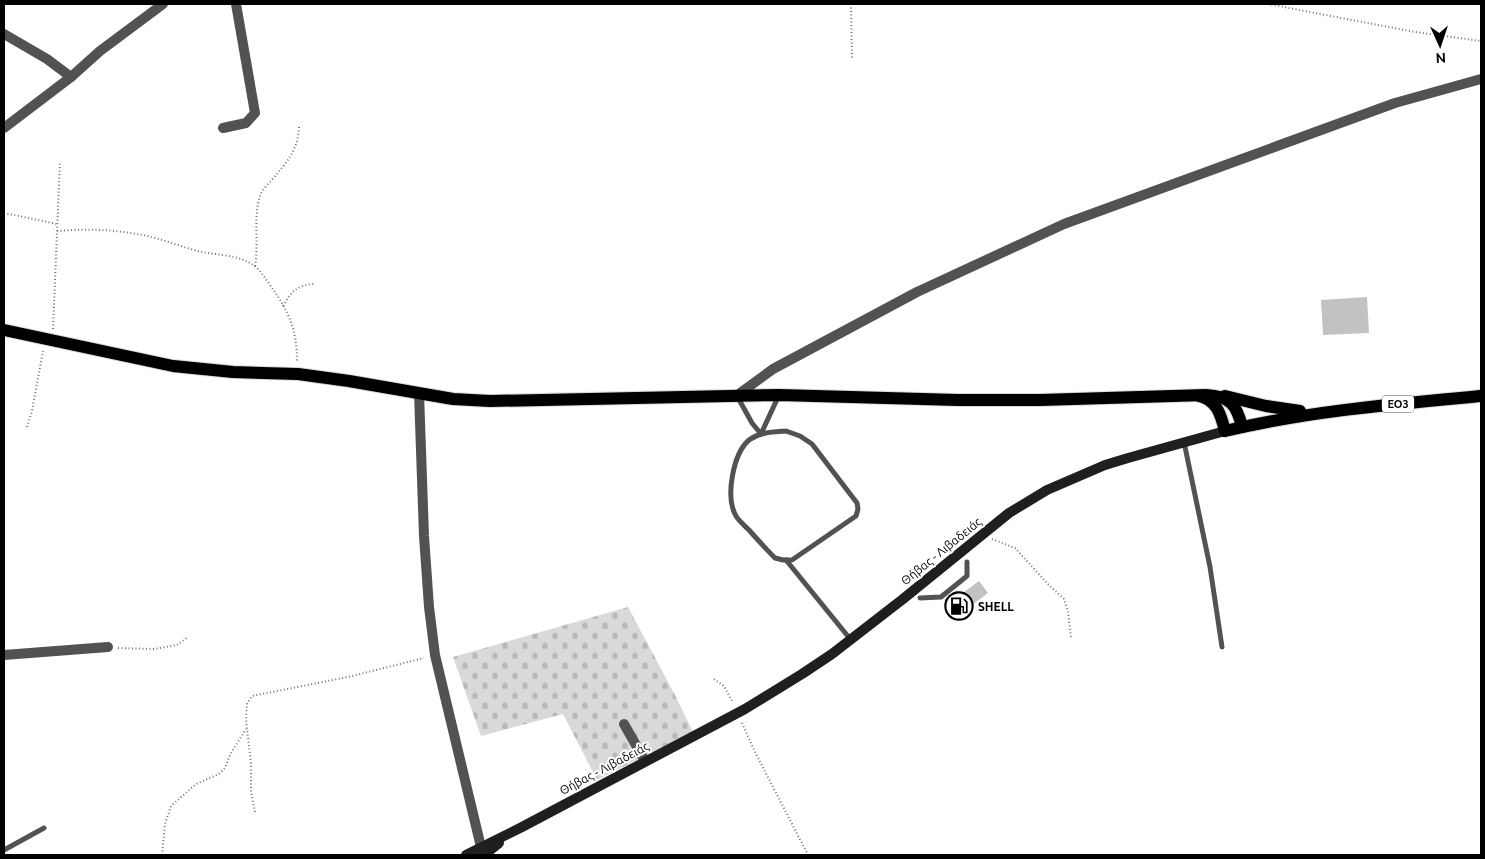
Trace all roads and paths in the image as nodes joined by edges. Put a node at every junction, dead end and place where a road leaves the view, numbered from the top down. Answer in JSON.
{"nodes":[{"id":1,"x":164,"y":4,"type":"edge"},
{"id":2,"x":236,"y":4,"type":"edge"},
{"id":3,"x":851,"y":4,"type":"edge"},
{"id":4,"x":1268,"y":4,"type":"edge"},
{"id":5,"x":4,"y":34,"type":"edge"},
{"id":6,"x":1481,"y":41,"type":"edge"},
{"id":7,"x":852,"y":60,"type":"dead end"},
{"id":8,"x":71,"y":77,"type":"junction"},
{"id":9,"x":1481,"y":79,"type":"edge"},
{"id":10,"x":299,"y":127,"type":"dead end"},
{"id":11,"x":4,"y":128,"type":"edge"},
{"id":12,"x":223,"y":128,"type":"dead end"},
{"id":13,"x":60,"y":161,"type":"dead end"},
{"id":14,"x":4,"y":212,"type":"edge"},
{"id":15,"x":57,"y":224,"type":"junction"},
{"id":16,"x":57,"y":230,"type":"junction"},
{"id":17,"x":255,"y":266,"type":"junction"},
{"id":18,"x":316,"y":284,"type":"dead end"},
{"id":19,"x":283,"y":306,"type":"junction"},
{"id":20,"x":4,"y":330,"type":"edge"},
{"id":21,"x":49,"y":340,"type":"junction"},
{"id":22,"x":298,"y":374,"type":"junction"},
{"id":23,"x":420,"y":393,"type":"junction"},
{"id":24,"x":779,"y":395,"type":"junction"},
{"id":25,"x":1214,"y":395,"type":"junction"},
{"id":26,"x":736,"y":396,"type":"junction"},
{"id":27,"x":1197,"y":396,"type":"junction"},
{"id":28,"x":1481,"y":396,"type":"edge"},
{"id":29,"x":1325,"y":412,"type":"junction"},
{"id":30,"x":27,"y":427,"type":"dead end"},
{"id":31,"x":1242,"y":427,"type":"junction"},
{"id":32,"x":1225,"y":431,"type":"junction"},
{"id":33,"x":761,"y":434,"type":"junction"},
{"id":34,"x":1184,"y":442,"type":"junction"},
{"id":35,"x":981,"y":536,"type":"junction"},
{"id":36,"x":786,"y":560,"type":"junction"},
{"id":37,"x":967,"y":562,"type":"dead end"},
{"id":38,"x":920,"y":598,"type":"dead end"},
{"id":39,"x":188,"y":637,"type":"dead end"},
{"id":40,"x":1072,"y":638,"type":"dead end"},
{"id":41,"x":850,"y":640,"type":"junction"},
{"id":42,"x":108,"y":647,"type":"joint"},
{"id":43,"x":1222,"y":647,"type":"dead end"},
{"id":44,"x":4,"y":655,"type":"edge"},
{"id":45,"x":436,"y":655,"type":"junction"},
{"id":46,"x":714,"y":680,"type":"dead end"},
{"id":47,"x":737,"y":713,"type":"junction"},
{"id":48,"x":624,"y":724,"type":"dead end"},
{"id":49,"x":246,"y":729,"type":"junction"},
{"id":50,"x":645,"y":762,"type":"junction"},
{"id":51,"x":255,"y":812,"type":"dead end"},
{"id":52,"x":44,"y":828,"type":"dead end"},
{"id":53,"x":4,"y":850,"type":"edge"},
{"id":54,"x":483,"y":851,"type":"edge"},
{"id":55,"x":162,"y":855,"type":"edge"},
{"id":56,"x":466,"y":855,"type":"edge"},
{"id":57,"x":808,"y":855,"type":"edge"}],
"edges":[{"from":1,"to":8,"type":"street"},
{"from":2,"to":12,"type":"street"},
{"from":3,"to":7,"type":"path"},
{"from":4,"to":6,"type":"path"},
{"from":5,"to":8,"type":"street"},
{"from":8,"to":11,"type":"street"},
{"from":9,"to":26,"type":"street"},
{"from":10,"to":17,"type":"path"},
{"from":13,"to":15,"type":"path"},
{"from":14,"to":15,"type":"path"},
{"from":15,"to":16,"type":"path"},
{"from":16,"to":17,"type":"path"},
{"from":16,"to":21,"type":"path"},
{"from":17,"to":19,"type":"path"},
{"from":18,"to":19,"type":"path"},
{"from":19,"to":22,"type":"path"},
{"from":20,"to":21,"type":"main road"},
{"from":21,"to":22,"type":"main road"},
{"from":21,"to":30,"type":"path"},
{"from":22,"to":23,"type":"main road"},
{"from":23,"to":26,"type":"main road"},
{"from":23,"to":45,"type":"street"},
{"from":24,"to":26,"type":"main road"},
{"from":24,"to":27,"type":"main road"},
{"from":24,"to":33,"type":"lane"},
{"from":25,"to":27,"type":"main road"},
{"from":25,"to":29,"type":"main road"},
{"from":25,"to":31,"type":"main road"},
{"from":26,"to":33,"type":"lane"},
{"from":27,"to":32,"type":"main road"},
{"from":28,"to":29,"type":"main road","name":"Θήβας - Λιβαδειάς","number":"ΕΟ3"},
{"from":29,"to":31,"type":"main road","name":"Θήβας - Λιβαδειάς","number":"ΕΟ3"},
{"from":31,"to":32,"type":"main road","name":"Θήβας - Λιβαδειάς","number":"ΕΟ3"},
{"from":32,"to":34,"type":"main road","name":"Θήβας - Λιβαδειάς","number":"ΕΟ3"},
{"from":33,"to":36,"type":"lane"},
{"from":33,"to":36,"type":"lane"},
{"from":34,"to":35,"type":"main road","name":"Θήβας - Λιβαδειάς","number":"ΕΟ3"},
{"from":34,"to":43,"type":"lane"},
{"from":35,"to":40,"type":"path"},
{"from":35,"to":41,"type":"main road","name":"Θήβας - Λιβαδειάς","number":"ΕΟ3"},
{"from":36,"to":41,"type":"lane"},
{"from":37,"to":38,"type":"lane"},
{"from":39,"to":42,"type":"path"},
{"from":41,"to":47,"type":"main road","name":"Θήβας - Λιβαδειάς","number":"ΕΟ3"},
{"from":42,"to":44,"type":"street"},
{"from":45,"to":49,"type":"path"},
{"from":45,"to":54,"type":"street"},
{"from":46,"to":47,"type":"path"},
{"from":47,"to":50,"type":"main road","name":"Θήβας - Λιβαδειάς","number":"ΕΟ3"},
{"from":47,"to":57,"type":"path"},
{"from":48,"to":50,"type":"street"},
{"from":49,"to":51,"type":"path"},
{"from":49,"to":55,"type":"path"},
{"from":50,"to":54,"type":"main road","name":"Θήβας - Λιβαδειάς","number":"ΕΟ3"},
{"from":52,"to":53,"type":"lane"},
{"from":54,"to":56,"type":"main road"}]}
